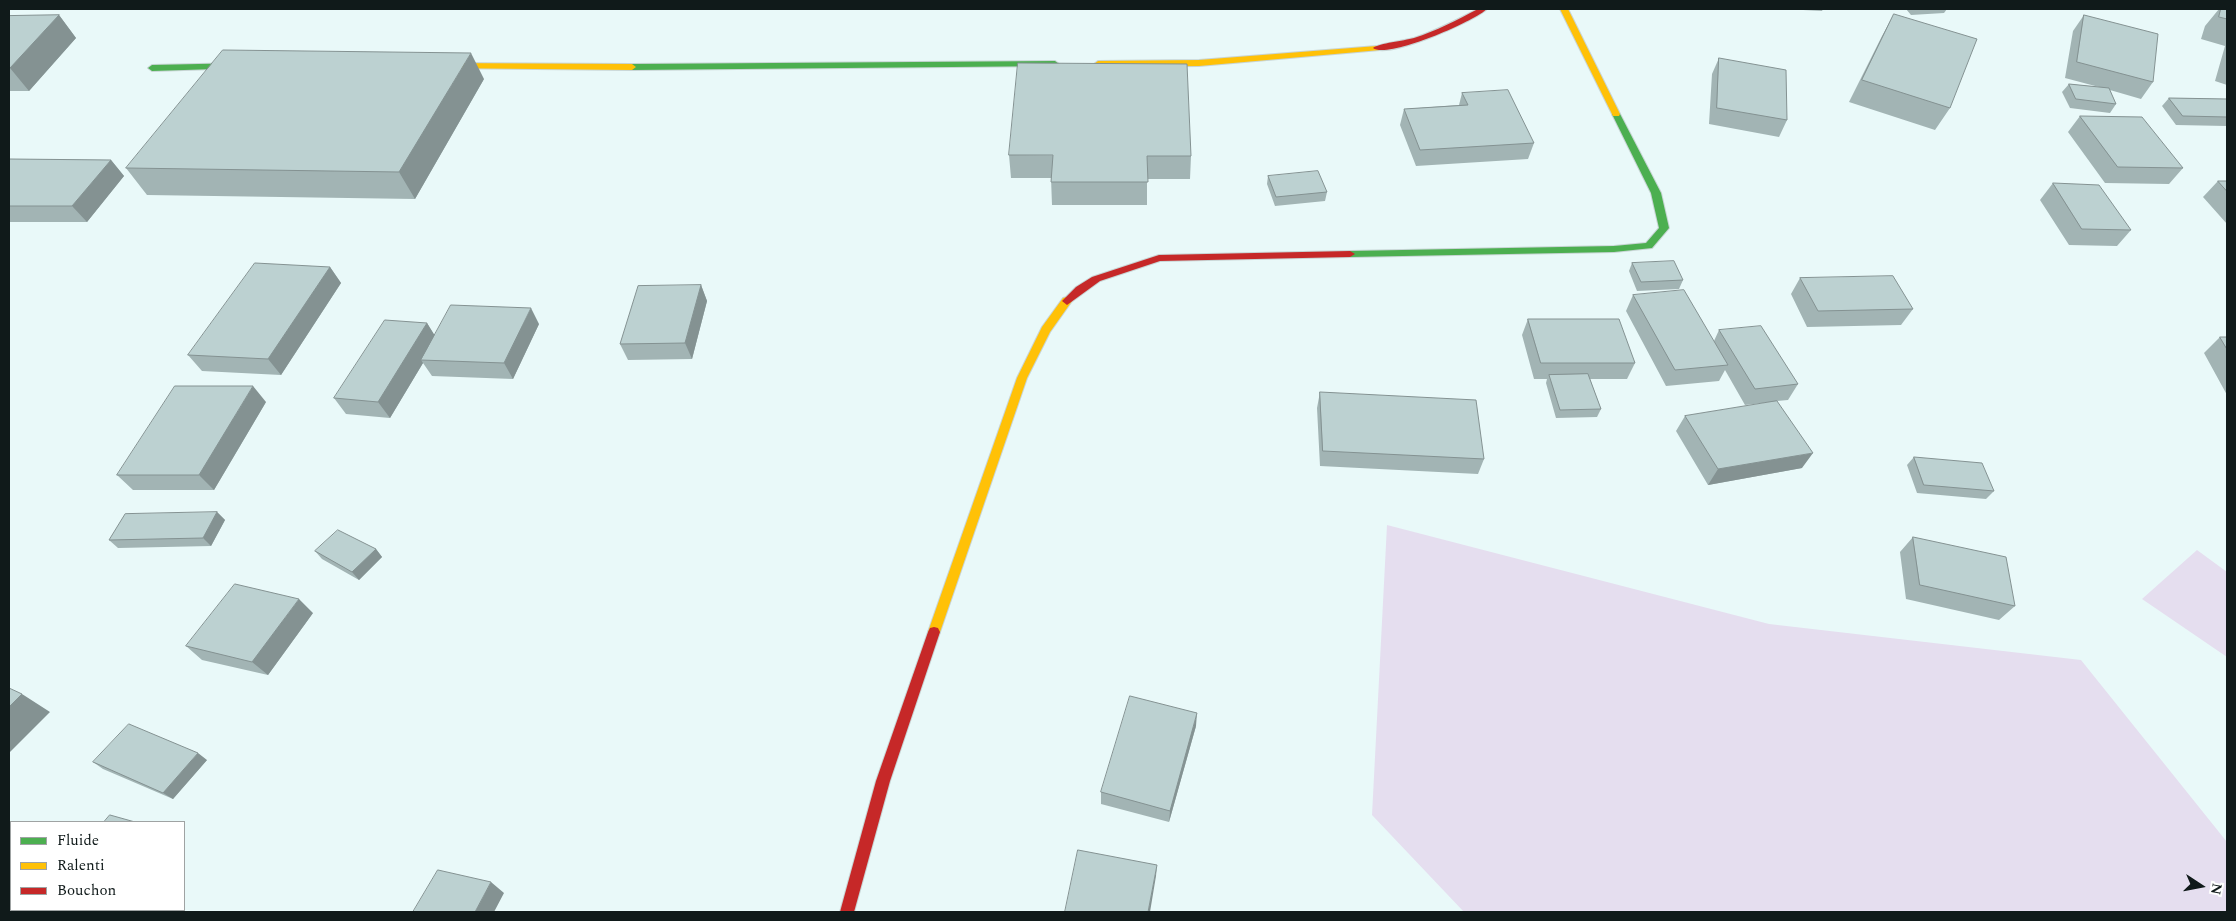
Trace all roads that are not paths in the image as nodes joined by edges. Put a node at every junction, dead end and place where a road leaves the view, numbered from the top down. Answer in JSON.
{"nodes":[{"id":1,"x":1483,"y":9,"type":"edge"},
{"id":2,"x":1564,"y":9,"type":"edge"},
{"id":3,"x":1070,"y":64,"type":"edge"},
{"id":4,"x":1090,"y":64,"type":"edge"},
{"id":5,"x":262,"y":65,"type":"edge"},
{"id":6,"x":429,"y":66,"type":"edge"},
{"id":7,"x":152,"y":68,"type":"dead end"},
{"id":8,"x":848,"y":912,"type":"edge"}],
"edges":[{"from":1,"to":4,"type":"street"},
{"from":2,"to":8,"type":"street"},
{"from":3,"to":6,"type":"street"},
{"from":5,"to":7,"type":"street"}]}
